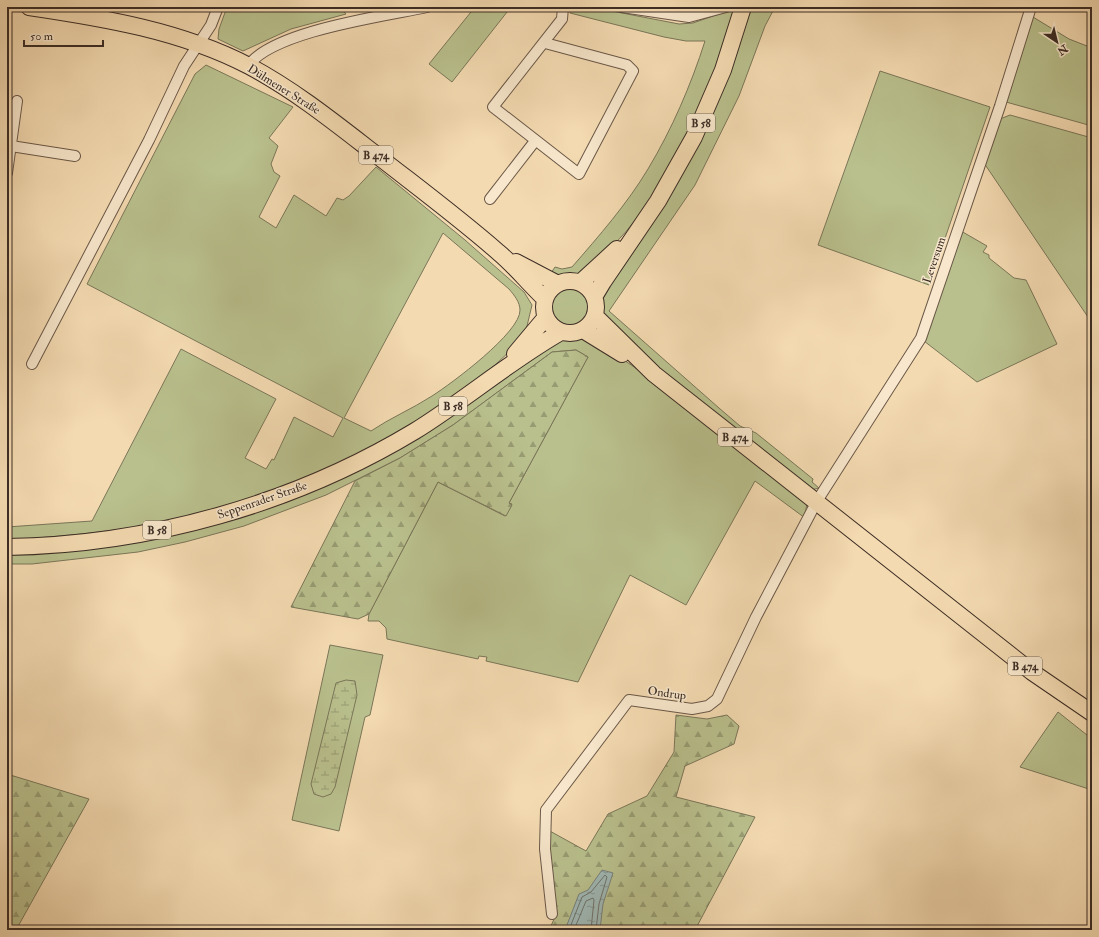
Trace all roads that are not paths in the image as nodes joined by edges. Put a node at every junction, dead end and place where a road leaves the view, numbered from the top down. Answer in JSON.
{"nodes":[{"id":1,"x":29,"y":7,"type":"edge"},
{"id":2,"x":218,"y":7,"type":"edge"},
{"id":3,"x":427,"y":7,"type":"edge"},
{"id":4,"x":563,"y":7,"type":"edge"},
{"id":5,"x":622,"y":7,"type":"edge"},
{"id":6,"x":726,"y":7,"type":"edge"},
{"id":7,"x":743,"y":7,"type":"edge"},
{"id":8,"x":1031,"y":7,"type":"edge"},
{"id":9,"x":545,"y":43,"type":"junction"},
{"id":10,"x":198,"y":45,"type":"junction"},
{"id":11,"x":248,"y":66,"type":"junction"},
{"id":12,"x":17,"y":101,"type":"dead end"},
{"id":13,"x":535,"y":142,"type":"junction"},
{"id":14,"x":11,"y":146,"type":"junction"},
{"id":15,"x":75,"y":156,"type":"dead end"},
{"id":16,"x":7,"y":173,"type":"edge"},
{"id":17,"x":490,"y":199,"type":"dead end"},
{"id":18,"x":643,"y":223,"type":"junction"},
{"id":19,"x":499,"y":253,"type":"junction"},
{"id":20,"x":580,"y":283,"type":"junction"},
{"id":21,"x":558,"y":284,"type":"junction"},
{"id":22,"x":594,"y":297,"type":"junction"},
{"id":23,"x":545,"y":300,"type":"junction"},
{"id":24,"x":595,"y":316,"type":"junction"},
{"id":25,"x":546,"y":317,"type":"junction"},
{"id":26,"x":583,"y":330,"type":"junction"},
{"id":27,"x":561,"y":332,"type":"junction"},
{"id":28,"x":32,"y":364,"type":"dead end"},
{"id":29,"x":654,"y":374,"type":"junction"},
{"id":30,"x":492,"y":379,"type":"junction"},
{"id":31,"x":817,"y":500,"type":"junction"},
{"id":32,"x":7,"y":547,"type":"edge"},
{"id":33,"x":1092,"y":713,"type":"edge"},
{"id":34,"x":552,"y":914,"type":"dead end"}],
"edges":[{"from":1,"to":10,"type":"main road","name":"Dülmener Straße","number":"B 474"},
{"from":2,"to":10,"type":"street"},
{"from":3,"to":11,"type":"street"},
{"from":4,"to":9,"type":"street"},
{"from":5,"to":6,"type":"street"},
{"from":7,"to":18,"type":"main road","number":"B 58"},
{"from":8,"to":31,"type":"street","name":"Leversum"},
{"from":9,"to":13,"type":"street"},
{"from":9,"to":13,"type":"street"},
{"from":10,"to":11,"type":"main road","name":"Dülmener Straße","number":"B 474"},
{"from":10,"to":28,"type":"street"},
{"from":11,"to":19,"type":"main road","name":"Dülmener Straße","number":"B 474"},
{"from":12,"to":14,"type":"street"},
{"from":13,"to":17,"type":"street"},
{"from":14,"to":15,"type":"street"},
{"from":14,"to":16,"type":"street"},
{"from":18,"to":20,"type":"main road","number":"B 58"},
{"from":18,"to":22,"type":"main road","number":"B 58"},
{"from":19,"to":21,"type":"main road","name":"Dülmener Straße","number":"B 474"},
{"from":19,"to":23,"type":"main road","name":"Dülmener Straße","number":"B 474"},
{"from":20,"to":21,"type":"main road"},
{"from":20,"to":22,"type":"main road"},
{"from":21,"to":23,"type":"main road"},
{"from":22,"to":24,"type":"main road"},
{"from":23,"to":25,"type":"main road"},
{"from":24,"to":26,"type":"main road"},
{"from":24,"to":29,"type":"main road","number":"B 474"},
{"from":25,"to":27,"type":"main road"},
{"from":25,"to":30,"type":"main road","name":"Seppenrader Straße","number":"B 58"},
{"from":26,"to":27,"type":"main road"},
{"from":26,"to":29,"type":"main road","number":"B 474"},
{"from":27,"to":30,"type":"main road","name":"Seppenrader Straße","number":"B 58"},
{"from":29,"to":31,"type":"main road","number":"B 474"},
{"from":30,"to":32,"type":"main road","name":"Seppenrader Straße","number":"B 58"},
{"from":31,"to":33,"type":"main road","number":"B 474"},
{"from":31,"to":34,"type":"street","name":"Ondrup"}]}
